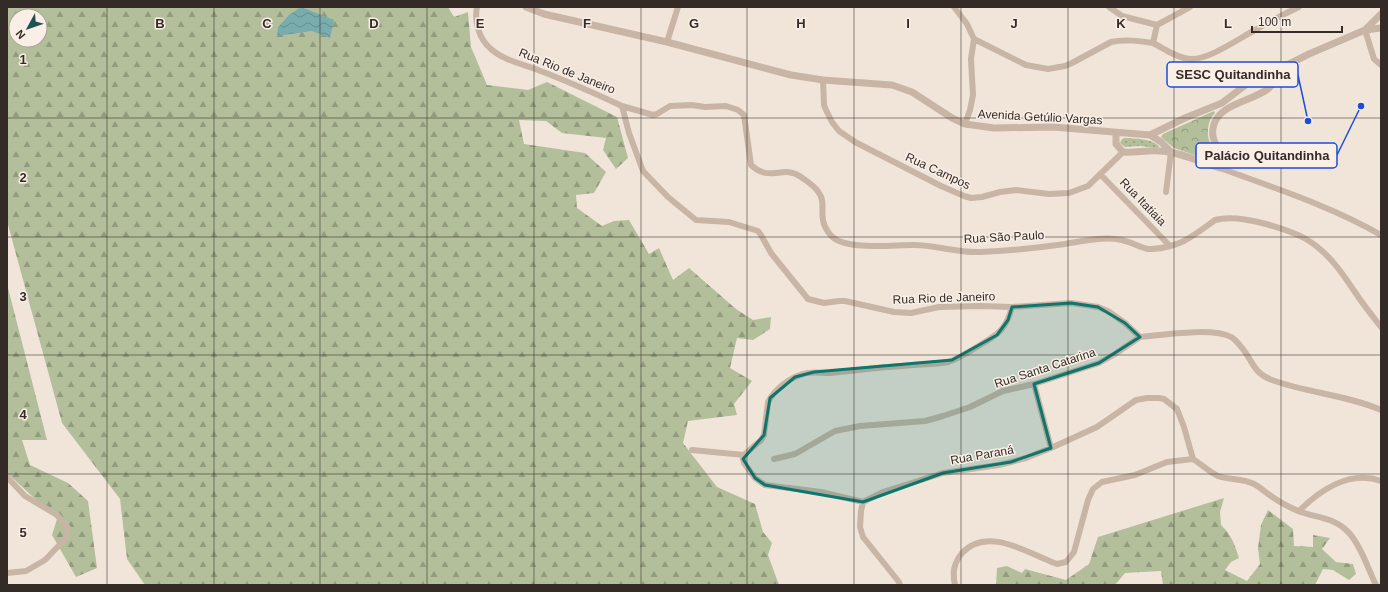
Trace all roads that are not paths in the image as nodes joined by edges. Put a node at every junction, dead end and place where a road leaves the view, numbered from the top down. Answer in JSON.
{"nodes":[{"id":1,"x":476,"y":7,"type":"edge"},
{"id":2,"x":526,"y":7,"type":"edge"},
{"id":3,"x":678,"y":7,"type":"edge"},
{"id":4,"x":954,"y":7,"type":"edge"},
{"id":5,"x":1109,"y":7,"type":"edge"},
{"id":6,"x":1190,"y":7,"type":"edge"},
{"id":7,"x":1299,"y":7,"type":"edge"},
{"id":8,"x":1381,"y":14,"type":"edge"},
{"id":9,"x":1157,"y":25,"type":"junction"},
{"id":10,"x":1381,"y":28,"type":"edge"},
{"id":11,"x":1365,"y":30,"type":"junction"},
{"id":12,"x":974,"y":39,"type":"junction"},
{"id":13,"x":667,"y":42,"type":"junction"},
{"id":14,"x":1153,"y":43,"type":"junction"},
{"id":15,"x":1381,"y":65,"type":"edge"},
{"id":16,"x":1279,"y":69,"type":"junction"},
{"id":17,"x":823,"y":80,"type":"junction"},
{"id":18,"x":1242,"y":88,"type":"junction"},
{"id":19,"x":1249,"y":98,"type":"junction"},
{"id":20,"x":1222,"y":103,"type":"junction"},
{"id":21,"x":622,"y":106,"type":"junction"},
{"id":22,"x":1226,"y":110,"type":"junction"},
{"id":23,"x":964,"y":124,"type":"junction"},
{"id":24,"x":1116,"y":133,"type":"junction"},
{"id":25,"x":1150,"y":135,"type":"junction"},
{"id":26,"x":1123,"y":152,"type":"junction"},
{"id":27,"x":1171,"y":152,"type":"junction"},
{"id":28,"x":1220,"y":168,"type":"junction"},
{"id":29,"x":1100,"y":174,"type":"junction"},
{"id":30,"x":1166,"y":192,"type":"dead end"},
{"id":31,"x":1381,"y":235,"type":"edge"},
{"id":32,"x":1170,"y":246,"type":"junction"},
{"id":33,"x":1012,"y":307,"type":"junction"},
{"id":34,"x":1381,"y":327,"type":"edge"},
{"id":35,"x":1140,"y":337,"type":"junction"},
{"id":36,"x":1034,"y":384,"type":"junction"},
{"id":37,"x":1381,"y":410,"type":"edge"},
{"id":38,"x":1052,"y":448,"type":"junction"},
{"id":39,"x":692,"y":450,"type":"dead end"},
{"id":40,"x":744,"y":455,"type":"junction"},
{"id":41,"x":774,"y":459,"type":"dead end"},
{"id":42,"x":1193,"y":459,"type":"junction"},
{"id":43,"x":7,"y":478,"type":"edge"},
{"id":44,"x":1381,"y":481,"type":"edge"},
{"id":45,"x":863,"y":502,"type":"junction"},
{"id":46,"x":1299,"y":511,"type":"junction"},
{"id":47,"x":7,"y":573,"type":"edge"},
{"id":48,"x":900,"y":585,"type":"edge"},
{"id":49,"x":954,"y":585,"type":"edge"},
{"id":50,"x":1376,"y":585,"type":"edge"}],
"edges":[{"from":1,"to":21,"type":"street","name":"Rua Rio de Janeiro"},
{"from":2,"to":13,"type":"street","name":"Avenida Getúlio Vargas"},
{"from":3,"to":13,"type":"street"},
{"from":4,"to":12,"type":"street"},
{"from":5,"to":9,"type":"street"},
{"from":6,"to":9,"type":"street"},
{"from":7,"to":14,"type":"street"},
{"from":8,"to":11,"type":"street"},
{"from":9,"to":14,"type":"street"},
{"from":10,"to":11,"type":"street"},
{"from":11,"to":15,"type":"street"},
{"from":11,"to":16,"type":"street"},
{"from":12,"to":14,"type":"street"},
{"from":12,"to":23,"type":"street"},
{"from":13,"to":17,"type":"street","name":"Avenida Getúlio Vargas"},
{"from":16,"to":18,"type":"street"},
{"from":16,"to":19,"type":"street"},
{"from":17,"to":23,"type":"street","name":"Avenida Getúlio Vargas"},
{"from":17,"to":29,"type":"street","name":"Rua Campos"},
{"from":18,"to":19,"type":"street"},
{"from":18,"to":20,"type":"street"},
{"from":19,"to":22,"type":"street"},
{"from":20,"to":22,"type":"street"},
{"from":20,"to":25,"type":"street"},
{"from":21,"to":32,"type":"street","name":"Rua São Paulo"},
{"from":21,"to":33,"type":"street","name":"Rua Rio de Janeiro"},
{"from":22,"to":28,"type":"street"},
{"from":23,"to":24,"type":"street","name":"Avenida Getúlio Vargas"},
{"from":24,"to":25,"type":"street","name":"Avenida Getúlio Vargas"},
{"from":24,"to":26,"type":"street","name":"Avenida Getúlio Vargas"},
{"from":25,"to":27,"type":"street"},
{"from":26,"to":27,"type":"street"},
{"from":26,"to":29,"type":"street","name":"Rua Campos"},
{"from":27,"to":28,"type":"street"},
{"from":27,"to":30,"type":"street"},
{"from":28,"to":31,"type":"street"},
{"from":29,"to":32,"type":"street","name":"Rua Itatiaia"},
{"from":32,"to":34,"type":"street","name":"Rua São Paulo"},
{"from":33,"to":35,"type":"street","name":"Rua Rio de Janeiro"},
{"from":33,"to":40,"type":"street"},
{"from":35,"to":36,"type":"street","name":"Rua Santa Catarina"},
{"from":35,"to":37,"type":"street"},
{"from":36,"to":38,"type":"street"},
{"from":36,"to":41,"type":"street","name":"Rua Santa Catarina"},
{"from":38,"to":42,"type":"street","name":"Rua Paraná"},
{"from":38,"to":45,"type":"street","name":"Rua Paraná"},
{"from":39,"to":40,"type":"street"},
{"from":40,"to":45,"type":"street"},
{"from":42,"to":46,"type":"street"},
{"from":42,"to":49,"type":"street"},
{"from":43,"to":47,"type":"street"},
{"from":44,"to":46,"type":"street"},
{"from":45,"to":48,"type":"street"},
{"from":46,"to":50,"type":"street"}]}
